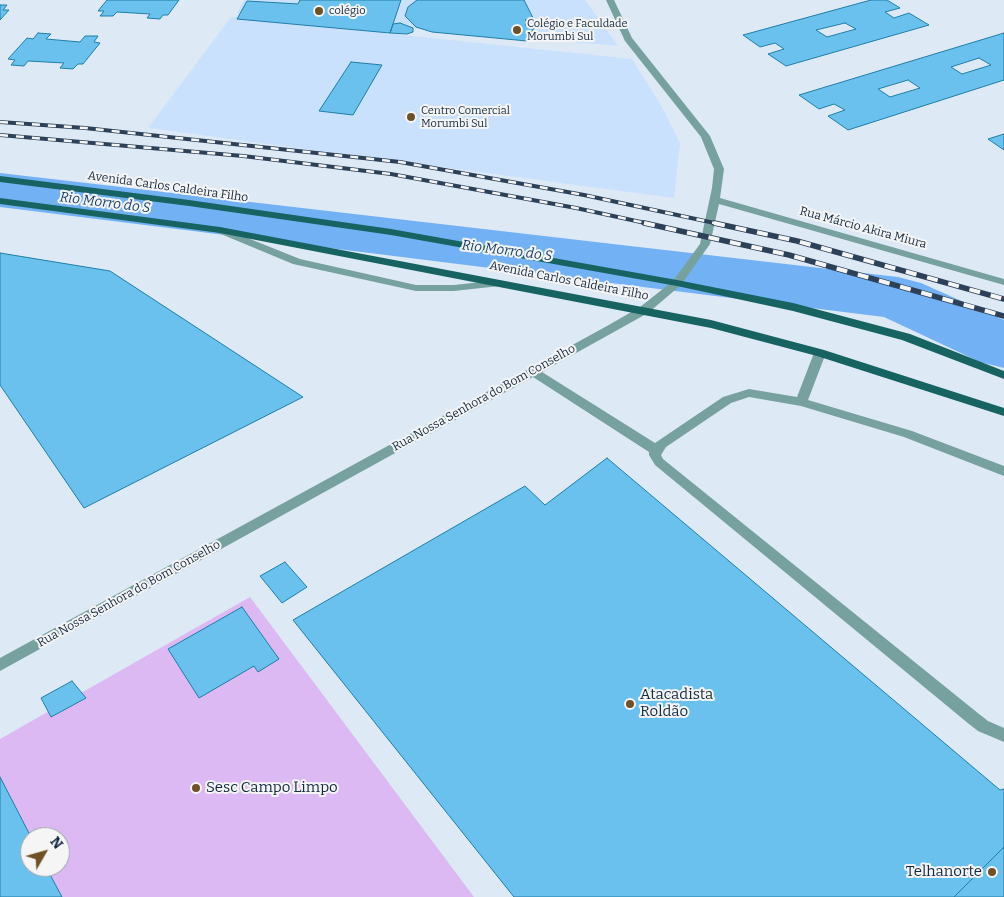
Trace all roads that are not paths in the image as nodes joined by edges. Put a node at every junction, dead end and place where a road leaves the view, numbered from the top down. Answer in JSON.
{"nodes":[{"id":1,"x":610,"y":0,"type":"edge"},
{"id":2,"x":0,"y":180,"type":"edge"},
{"id":3,"x":715,"y":200,"type":"junction"},
{"id":4,"x":0,"y":202,"type":"edge"},
{"id":5,"x":220,"y":230,"type":"junction"},
{"id":6,"x":503,"y":282,"type":"junction"},
{"id":7,"x":1004,"y":282,"type":"edge"},
{"id":8,"x":677,"y":283,"type":"junction"},
{"id":9,"x":644,"y":310,"type":"junction"},
{"id":10,"x":820,"y":353,"type":"junction"},
{"id":11,"x":532,"y":371,"type":"junction"},
{"id":12,"x":1004,"y":375,"type":"edge"},
{"id":13,"x":801,"y":402,"type":"junction"},
{"id":14,"x":1004,"y":412,"type":"edge"},
{"id":15,"x":656,"y":450,"type":"junction"},
{"id":16,"x":1004,"y":471,"type":"edge"},
{"id":17,"x":0,"y":665,"type":"edge"},
{"id":18,"x":1004,"y":735,"type":"edge"}],
"edges":[{"from":1,"to":3,"type":"street","name":"Rua Nossa Senhora do Bom Conselho"},
{"from":2,"to":8,"type":"main road","name":"Avenida Carlos Caldeira Filho"},
{"from":3,"to":7,"type":"street","name":"Rua Márcio Akira Miura"},
{"from":3,"to":8,"type":"street","name":"Rua Nossa Senhora do Bom Conselho"},
{"from":4,"to":5,"type":"main road","name":"Avenida Carlos Caldeira Filho"},
{"from":5,"to":6,"type":"main road","name":"Avenida Carlos Caldeira Filho"},
{"from":5,"to":6,"type":"street"},
{"from":6,"to":9,"type":"main road","name":"Avenida Carlos Caldeira Filho"},
{"from":8,"to":9,"type":"street","name":"Rua Nossa Senhora do Bom Conselho"},
{"from":8,"to":12,"type":"main road","name":"Avenida Carlos Caldeira Filho"},
{"from":9,"to":10,"type":"main road","name":"Avenida Carlos Caldeira Filho"},
{"from":9,"to":11,"type":"street","name":"Rua Nossa Senhora do Bom Conselho"},
{"from":10,"to":13,"type":"street"},
{"from":10,"to":14,"type":"main road","name":"Avenida Carlos Caldeira Filho"},
{"from":11,"to":15,"type":"street"},
{"from":11,"to":17,"type":"street","name":"Rua Nossa Senhora do Bom Conselho"},
{"from":13,"to":15,"type":"street"},
{"from":13,"to":16,"type":"street"},
{"from":15,"to":18,"type":"street"}]}
